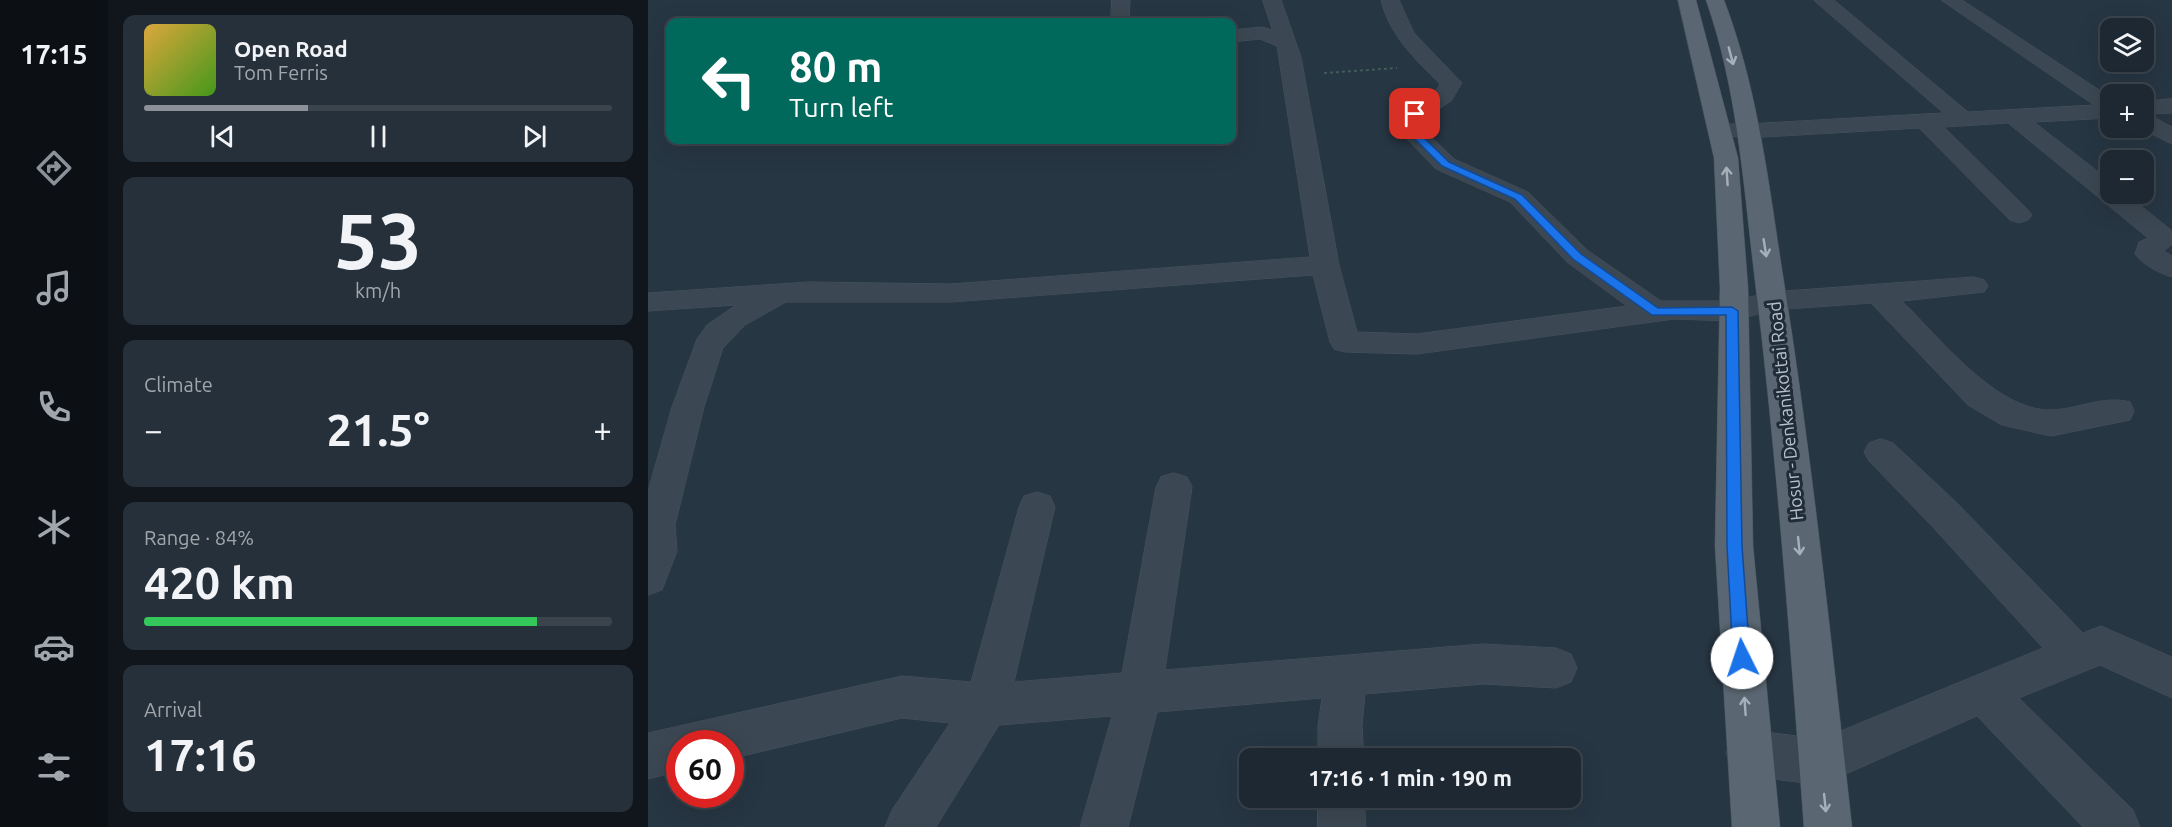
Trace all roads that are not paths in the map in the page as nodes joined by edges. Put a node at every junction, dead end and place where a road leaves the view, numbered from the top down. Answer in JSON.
{"nodes":[{"id":1,"x":1121,"y":0,"type":"edge"},
{"id":2,"x":1272,"y":0,"type":"edge"},
{"id":3,"x":1390,"y":0,"type":"edge"},
{"id":4,"x":1687,"y":0,"type":"edge"},
{"id":5,"x":1715,"y":0,"type":"edge"},
{"id":6,"x":1823,"y":0,"type":"edge"},
{"id":7,"x":1950,"y":0,"type":"edge"},
{"id":8,"x":1120,"y":18,"type":"edge"},
{"id":9,"x":1236,"y":36,"type":"edge"},
{"id":10,"x":1286,"y":42,"type":"junction"},
{"id":11,"x":2100,"y":99,"type":"edge"},
{"id":12,"x":2172,"y":106,"type":"edge"},
{"id":13,"x":2154,"y":107,"type":"edge"},
{"id":14,"x":2100,"y":112,"type":"edge"},
{"id":15,"x":2014,"y":117,"type":"junction"},
{"id":16,"x":1964,"y":120,"type":"junction"},
{"id":17,"x":1928,"y":123,"type":"junction"},
{"id":18,"x":2154,"y":126,"type":"edge"},
{"id":19,"x":1734,"y":130,"type":"junction"},
{"id":20,"x":2172,"y":138,"type":"edge"},
{"id":21,"x":2100,"y":184,"type":"edge"},
{"id":22,"x":2124,"y":204,"type":"edge"},
{"id":23,"x":2019,"y":215,"type":"dead end"},
{"id":24,"x":1325,"y":265,"type":"junction"},
{"id":25,"x":2172,"y":268,"type":"edge"},
{"id":26,"x":1974,"y":286,"type":"dead end"},
{"id":27,"x":789,"y":292,"type":"junction"},
{"id":28,"x":1878,"y":293,"type":"junction"},
{"id":29,"x":1773,"y":301,"type":"junction"},
{"id":30,"x":648,"y":302,"type":"edge"},
{"id":31,"x":1732,"y":311,"type":"junction"},
{"id":32,"x":1656,"y":312,"type":"junction"},
{"id":33,"x":2118,"y":411,"type":"dead end"},
{"id":34,"x":1881,"y":452,"type":"dead end"},
{"id":35,"x":1174,"y":487,"type":"dead end"},
{"id":36,"x":1037,"y":507,"type":"dead end"},
{"id":37,"x":651,"y":561,"type":"edge"},
{"id":38,"x":2076,"y":655,"type":"junction"},
{"id":39,"x":2165,"y":667,"type":"edge"},
{"id":40,"x":1556,"y":668,"type":"dead end"},
{"id":41,"x":1346,"y":675,"type":"junction"},
{"id":42,"x":1140,"y":692,"type":"junction"},
{"id":43,"x":1983,"y":692,"type":"junction"},
{"id":44,"x":987,"y":705,"type":"junction"},
{"id":45,"x":744,"y":733,"type":"edge"},
{"id":46,"x":1341,"y":748,"type":"edge"},
{"id":47,"x":666,"y":752,"type":"edge"},
{"id":48,"x":1749,"y":753,"type":"junction"},
{"id":49,"x":648,"y":756,"type":"edge"},
{"id":50,"x":1821,"y":762,"type":"junction"},
{"id":51,"x":1341,"y":808,"type":"edge"},
{"id":52,"x":909,"y":827,"type":"edge"},
{"id":53,"x":1104,"y":827,"type":"edge"},
{"id":54,"x":1342,"y":827,"type":"edge"},
{"id":55,"x":1756,"y":827,"type":"edge"},
{"id":56,"x":1828,"y":827,"type":"edge"},
{"id":57,"x":2116,"y":827,"type":"edge"}],
"edges":[{"from":1,"to":8,"type":"street"},
{"from":2,"to":10,"type":"street"},
{"from":3,"to":32,"type":"street"},
{"from":4,"to":19,"type":"main road","name":"Hosur - Denkanikottai Road"},
{"from":5,"to":19,"type":"main road","name":"Hosur - Denkanikottai Road","one_way":true},
{"from":6,"to":16,"type":"street"},
{"from":7,"to":11,"type":"street"},
{"from":9,"to":10,"type":"street"},
{"from":10,"to":24,"type":"street"},
{"from":12,"to":13,"type":"street"},
{"from":14,"to":15,"type":"street"},
{"from":15,"to":16,"type":"street"},
{"from":15,"to":21,"type":"street"},
{"from":16,"to":17,"type":"street"},
{"from":17,"to":19,"type":"street"},
{"from":17,"to":23,"type":"street"},
{"from":18,"to":20,"type":"street"},
{"from":19,"to":29,"type":"main road","name":"Hosur - Denkanikottai Road","one_way":true},
{"from":31,"to":19,"type":"main road","name":"Hosur - Denkanikottai Road","one_way":true},
{"from":22,"to":25,"type":"street"},
{"from":24,"to":27,"type":"street"},
{"from":24,"to":32,"type":"street"},
{"from":26,"to":28,"type":"street"},
{"from":27,"to":30,"type":"street"},
{"from":27,"to":37,"type":"street"},
{"from":28,"to":29,"type":"street"},
{"from":28,"to":33,"type":"street"},
{"from":29,"to":31,"type":"street"},
{"from":29,"to":50,"type":"main road","name":"Hosur - Denkanikottai Road","one_way":true},
{"from":31,"to":32,"type":"street"},
{"from":48,"to":31,"type":"main road","name":"Hosur - Denkanikottai Road","one_way":true},
{"from":34,"to":38,"type":"street"},
{"from":35,"to":42,"type":"street"},
{"from":36,"to":44,"type":"street"},
{"from":38,"to":39,"type":"street"},
{"from":38,"to":43,"type":"street"},
{"from":40,"to":41,"type":"street"},
{"from":41,"to":42,"type":"street"},
{"from":41,"to":46,"type":"street"},
{"from":42,"to":44,"type":"street"},
{"from":42,"to":53,"type":"street"},
{"from":43,"to":50,"type":"street"},
{"from":43,"to":57,"type":"street"},
{"from":44,"to":45,"type":"street"},
{"from":44,"to":52,"type":"street"},
{"from":47,"to":49,"type":"street"},
{"from":48,"to":50,"type":"street"},
{"from":48,"to":55,"type":"main road","name":"Hosur - Denkanikottai Road"},
{"from":50,"to":56,"type":"main road","name":"Hosur - Denkanikottai Road","one_way":true},
{"from":51,"to":54,"type":"street"}]}
